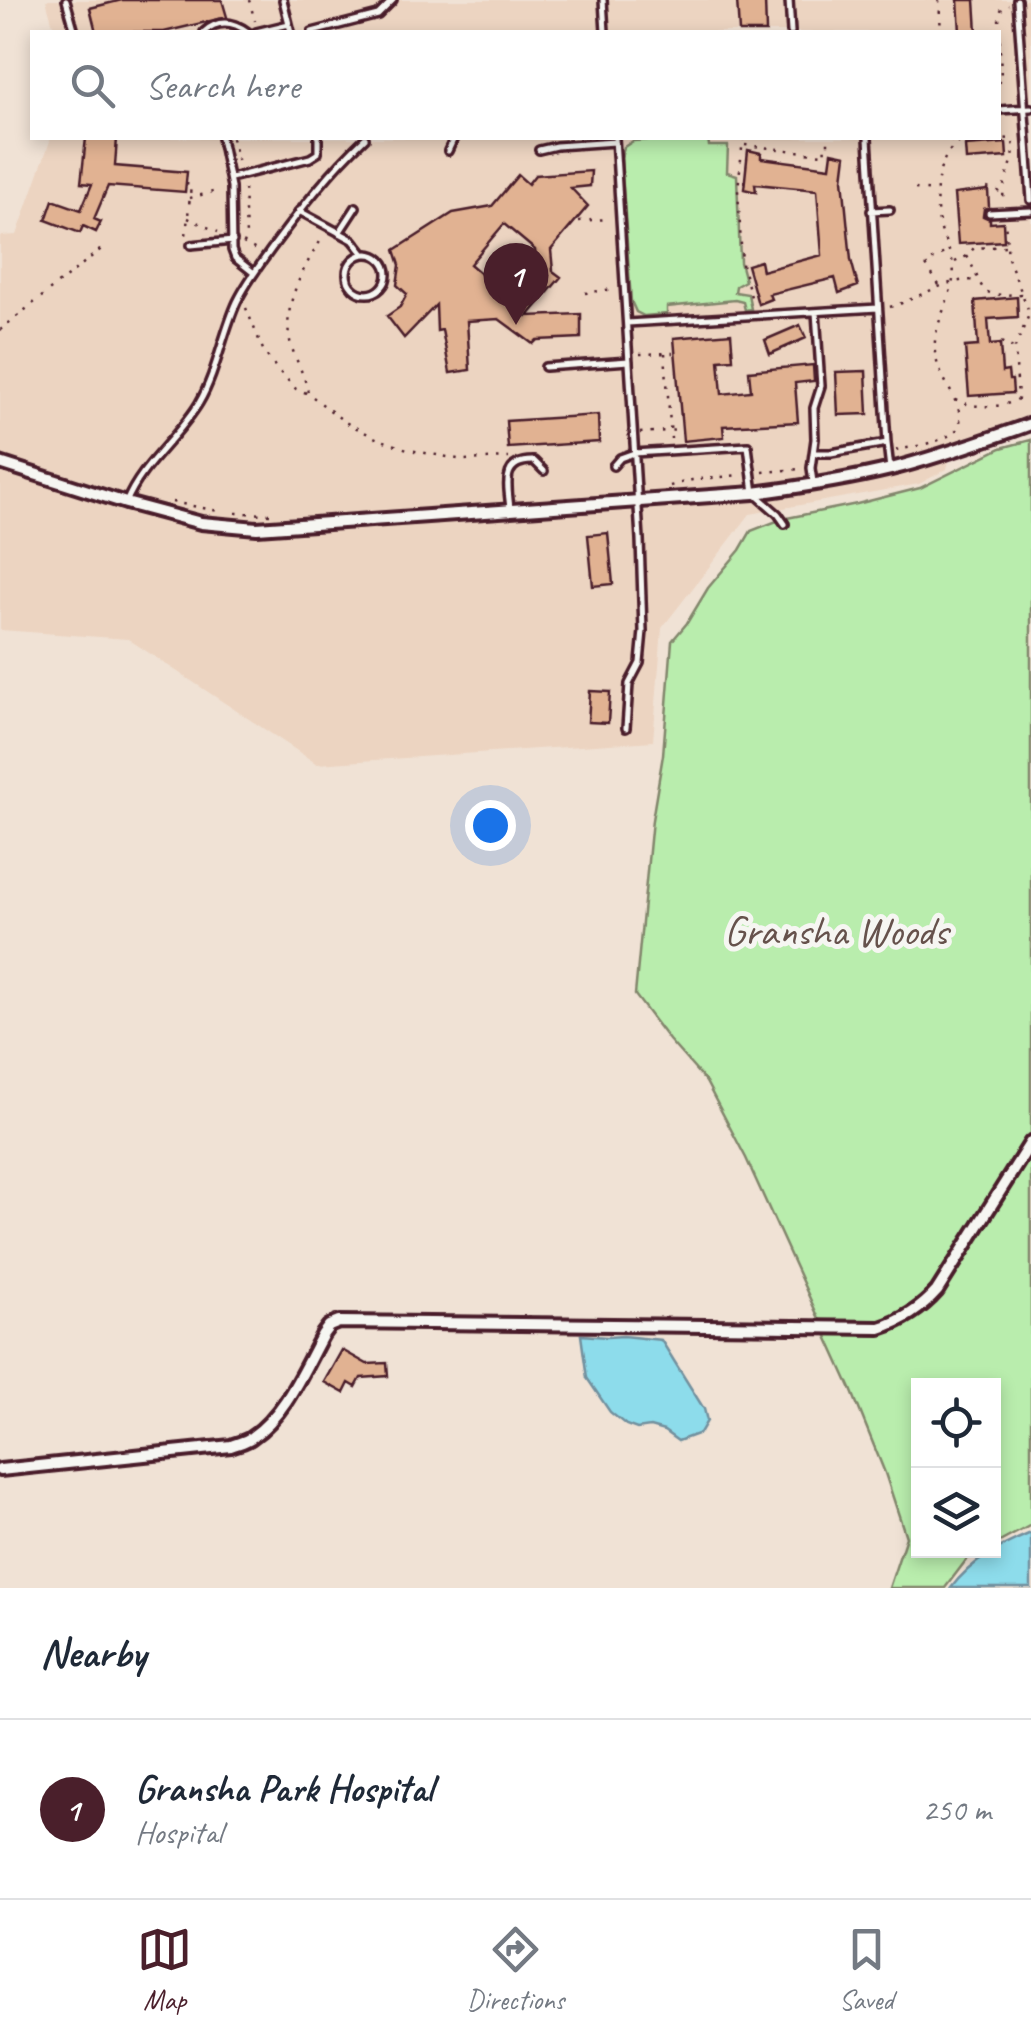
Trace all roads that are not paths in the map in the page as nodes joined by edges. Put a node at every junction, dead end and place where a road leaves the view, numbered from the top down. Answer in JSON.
{"nodes":[{"id":1,"x":66,"y":0,"type":"edge"},
{"id":2,"x":283,"y":0,"type":"edge"},
{"id":3,"x":393,"y":0,"type":"edge"},
{"id":4,"x":603,"y":0,"type":"edge"},
{"id":5,"x":789,"y":0,"type":"edge"},
{"id":6,"x":1017,"y":2,"type":"edge"},
{"id":7,"x":289,"y":24,"type":"junction"},
{"id":8,"x":74,"y":30,"type":"edge"},
{"id":9,"x":206,"y":30,"type":"edge"},
{"id":10,"x":246,"y":30,"type":"edge"},
{"id":11,"x":265,"y":30,"type":"edge"},
{"id":12,"x":290,"y":30,"type":"edge"},
{"id":13,"x":320,"y":30,"type":"edge"},
{"id":14,"x":606,"y":30,"type":"edge"},
{"id":15,"x":791,"y":30,"type":"edge"},
{"id":16,"x":1027,"y":109,"type":"edge"},
{"id":17,"x":1001,"y":110,"type":"edge"},
{"id":18,"x":221,"y":140,"type":"edge"},
{"id":19,"x":319,"y":140,"type":"edge"},
{"id":20,"x":363,"y":140,"type":"edge"},
{"id":21,"x":453,"y":140,"type":"edge"},
{"id":22,"x":615,"y":140,"type":"edge"},
{"id":23,"x":868,"y":140,"type":"edge"},
{"id":24,"x":539,"y":150,"type":"dead end"},
{"id":25,"x":448,"y":152,"type":"dead end"},
{"id":26,"x":230,"y":178,"type":"junction"},
{"id":27,"x":1031,"y":200,"type":"edge"},
{"id":28,"x":356,"y":207,"type":"dead end"},
{"id":29,"x":890,"y":210,"type":"dead end"},
{"id":30,"x":871,"y":211,"type":"junction"},
{"id":31,"x":1031,"y":211,"type":"edge"},
{"id":32,"x":299,"y":212,"type":"junction"},
{"id":33,"x":989,"y":213,"type":"dead end"},
{"id":34,"x":339,"y":233,"type":"junction"},
{"id":35,"x":233,"y":241,"type":"junction"},
{"id":36,"x":188,"y":243,"type":"road end"},
{"id":37,"x":364,"y":254,"type":"junction"},
{"id":38,"x":254,"y":272,"type":"junction"},
{"id":39,"x":878,"y":308,"type":"junction"},
{"id":40,"x":816,"y":312,"type":"junction"},
{"id":41,"x":627,"y":323,"type":"junction"},
{"id":42,"x":629,"y":358,"type":"junction"},
{"id":43,"x":545,"y":367,"type":"dead end"},
{"id":44,"x":1031,"y":424,"type":"edge"},
{"id":45,"x":887,"y":443,"type":"junction"},
{"id":46,"x":813,"y":452,"type":"junction"},
{"id":47,"x":634,"y":453,"type":"junction"},
{"id":48,"x":0,"y":463,"type":"edge"},
{"id":49,"x":613,"y":466,"type":"dead end"},
{"id":50,"x":890,"y":469,"type":"junction"},
{"id":51,"x":544,"y":470,"type":"dead end"},
{"id":52,"x":813,"y":485,"type":"junction"},
{"id":53,"x":754,"y":493,"type":"junction"},
{"id":54,"x":637,"y":501,"type":"junction"},
{"id":55,"x":126,"y":503,"type":"junction"},
{"id":56,"x":510,"y":509,"type":"junction"},
{"id":57,"x":786,"y":524,"type":"dead end"},
{"id":58,"x":626,"y":728,"type":"dead end"},
{"id":59,"x":1031,"y":1142,"type":"edge"},
{"id":60,"x":0,"y":1470,"type":"edge"}],
"edges":[{"from":1,"to":8,"type":"lane"},
{"from":2,"to":7,"type":"lane"},
{"from":3,"to":13,"type":"lane"},
{"from":4,"to":14,"type":"lane"},
{"from":5,"to":15,"type":"lane"},
{"from":6,"to":16,"type":"lane"},
{"from":7,"to":11,"type":"lane"},
{"from":7,"to":12,"type":"lane"},
{"from":9,"to":10,"type":"lane"},
{"from":16,"to":17,"type":"lane"},
{"from":16,"to":27,"type":"lane"},
{"from":18,"to":26,"type":"lane"},
{"from":19,"to":26,"type":"lane"},
{"from":20,"to":32,"type":"lane"},
{"from":21,"to":25,"type":"lane"},
{"from":22,"to":24,"type":"lane"},
{"from":22,"to":41,"type":"lane"},
{"from":23,"to":30,"type":"lane"},
{"from":26,"to":35,"type":"lane"},
{"from":28,"to":34,"type":"lane"},
{"from":29,"to":30,"type":"lane"},
{"from":30,"to":39,"type":"lane"},
{"from":31,"to":33,"type":"lane"},
{"from":32,"to":34,"type":"lane"},
{"from":32,"to":38,"type":"lane"},
{"from":34,"to":37,"type":"lane"},
{"from":35,"to":36,"type":"lane"},
{"from":35,"to":38,"type":"lane"},
{"from":37,"to":37,"type":"lane"},
{"from":38,"to":55,"type":"lane"},
{"from":39,"to":40,"type":"lane"},
{"from":39,"to":45,"type":"lane"},
{"from":40,"to":41,"type":"lane"},
{"from":40,"to":46,"type":"lane"},
{"from":41,"to":42,"type":"lane"},
{"from":42,"to":43,"type":"lane"},
{"from":42,"to":47,"type":"lane"},
{"from":44,"to":50,"type":"street"},
{"from":45,"to":46,"type":"lane"},
{"from":45,"to":50,"type":"lane"},
{"from":46,"to":52,"type":"lane"},
{"from":47,"to":49,"type":"lane"},
{"from":47,"to":53,"type":"lane"},
{"from":47,"to":54,"type":"lane"},
{"from":48,"to":55,"type":"street"},
{"from":50,"to":52,"type":"street"},
{"from":51,"to":56,"type":"lane"},
{"from":52,"to":53,"type":"street"},
{"from":53,"to":54,"type":"street"},
{"from":53,"to":57,"type":"lane"},
{"from":54,"to":56,"type":"street"},
{"from":54,"to":58,"type":"lane"},
{"from":55,"to":56,"type":"street"},
{"from":59,"to":60,"type":"street"}]}
